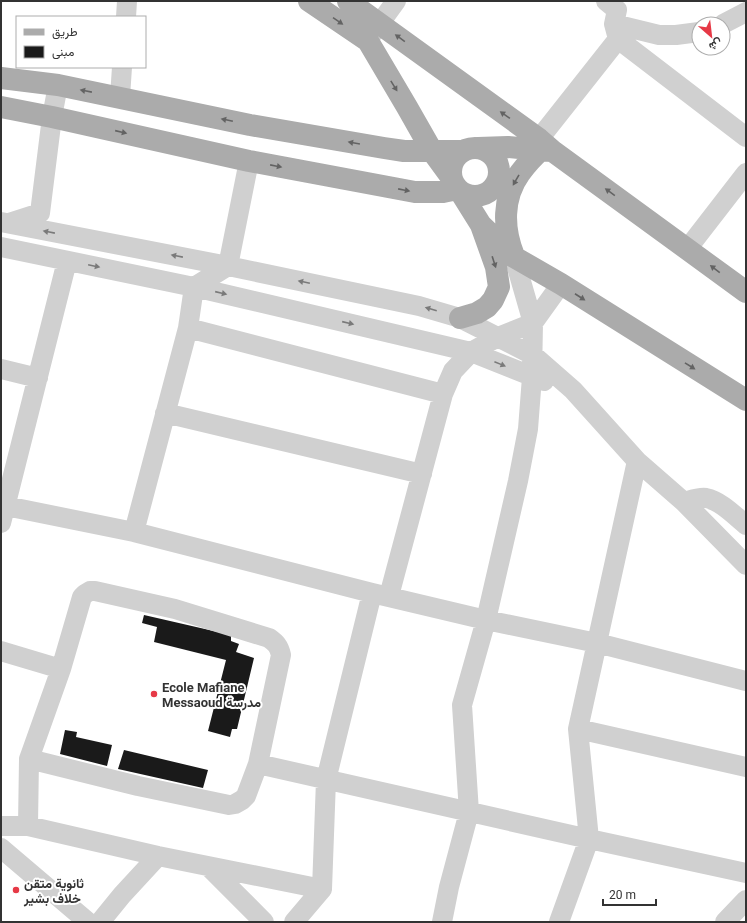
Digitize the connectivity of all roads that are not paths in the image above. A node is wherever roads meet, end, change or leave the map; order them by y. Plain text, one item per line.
1 (127, 1) edge
2 (309, 1) edge
3 (348, 1) edge
4 (396, 1) edge
5 (746, 12) edge
6 (614, 15) edge
7 (126, 16) edge
8 (731, 20) edge
9 (380, 23) junction
10 (691, 33) edge
11 (368, 40) junction
12 (122, 68) edge
13 (1, 78) edge
14 (58, 85) junction
15 (120, 98) junction
16 (407, 106) junction
17 (1, 107) edge
18 (52, 117) junction
19 (746, 137) edge
20 (544, 147) junction
21 (384, 148) junction
22 (470, 149) junction
23 (432, 151) junction
24 (249, 161) junction
25 (746, 173) edge
26 (456, 186) junction
27 (4, 223) edge
28 (481, 225) junction
29 (2, 247) edge
30 (688, 248) junction
31 (514, 257) junction
32 (67, 261) junction
33 (228, 266) junction
34 (561, 284) junction
35 (194, 287) junction
36 (746, 292) edge
37 (460, 318) junction
38 (533, 323) junction
39 (188, 328) junction
40 (498, 337) junction
41 (471, 352) junction
42 (533, 355) junction
43 (1, 369) edge
44 (532, 377) junction
45 (38, 378) junction
46 (573, 390) junction
47 (443, 394) junction
48 (746, 400) edge
49 (164, 413) junction
50 (637, 461) junction
51 (422, 474) junction
52 (684, 502) junction
53 (2, 511) edge
54 (746, 525) edge
55 (134, 532) junction
56 (746, 565) edge
57 (381, 594) junction
58 (486, 620) junction
59 (597, 642) junction
60 (1, 651) edge
61 (61, 669) junction
62 (746, 681) edge
63 (578, 729) junction
64 (29, 759) junction
65 (258, 764) junction
66 (746, 767) edge
67 (326, 780) junction
68 (469, 812) junction
69 (1, 826) edge
70 (28, 826) junction
71 (589, 839) junction
72 (1, 848) edge
73 (158, 856) junction
74 (209, 867) junction
75 (746, 873) edge
76 (322, 889) junction
77 (746, 900) edge
78 (88, 922) edge
79 (100, 922) edge
80 (264, 922) edge
81 (294, 922) edge
82 (442, 922) edge
83 (559, 922) edge
84 (725, 922) edge

1 - 7 street
2 -> 11 main road
3 - 9 main road
4 - 9 street
5 - 8 street
6 - 10 street
6 - 19 street
6 - 20 street
9 - 11 street
20 -> 9 main road
11 -> 16 main road
12 - 15 street
13 - 14 main road
15 -> 14 main road
14 - 18 street
21 -> 15 main road
16 - 21 main road
16 - 23 main road
17 - 18 main road
18 -> 24 main road
18 - 27 street
20 - 22 main road
30 -> 20 main road
20 -> 31 main road
21 - 23 main road
22 - 23 main road
22 - 26 main road
22 - 26 main road
23 - 26 main road
24 -> 26 main road
24 - 33 street
25 - 30 street
26 - 28 main road
27 - 29 street
33 -> 27 street
28 - 31 main road
28 -> 37 main road
29 - 32 street
36 -> 30 main road
31 - 34 main road
31 - 38 street
32 -> 35 street
32 - 45 street
33 - 35 street
37 -> 33 street
34 - 38 street
34 -> 48 main road
35 - 39 street
35 -> 41 street
37 - 40 street
38 - 40 street
38 - 42 street
39 - 47 street
39 - 49 street
40 - 41 street
40 - 42 street
41 -> 44 street
41 - 47 street
42 - 44 street
42 - 46 street
43 - 45 street
44 - 46 street
44 - 58 street
45 - 53 street
46 - 50 street
47 - 51 street
49 - 51 street
49 - 55 street
50 - 52 street
50 - 59 street
51 - 57 street
52 - 54 street
52 - 56 street
53 - 55 street
55 - 57 street
57 - 58 street
57 - 67 street
58 - 59 street
58 - 68 street
59 - 62 street
59 - 63 street
60 - 61 street
61 - 64 street
61 - 65 street
63 - 66 street
63 - 71 street
64 - 65 street
64 - 70 street
65 - 67 street
67 - 68 street
67 - 76 street
68 - 71 street
68 - 82 street
69 - 70 street
70 - 73 street
71 - 75 street
71 - 83 street
72 - 78 street
73 - 74 street
73 - 79 street
74 - 76 street
74 - 80 street
76 - 81 street
77 - 84 street

